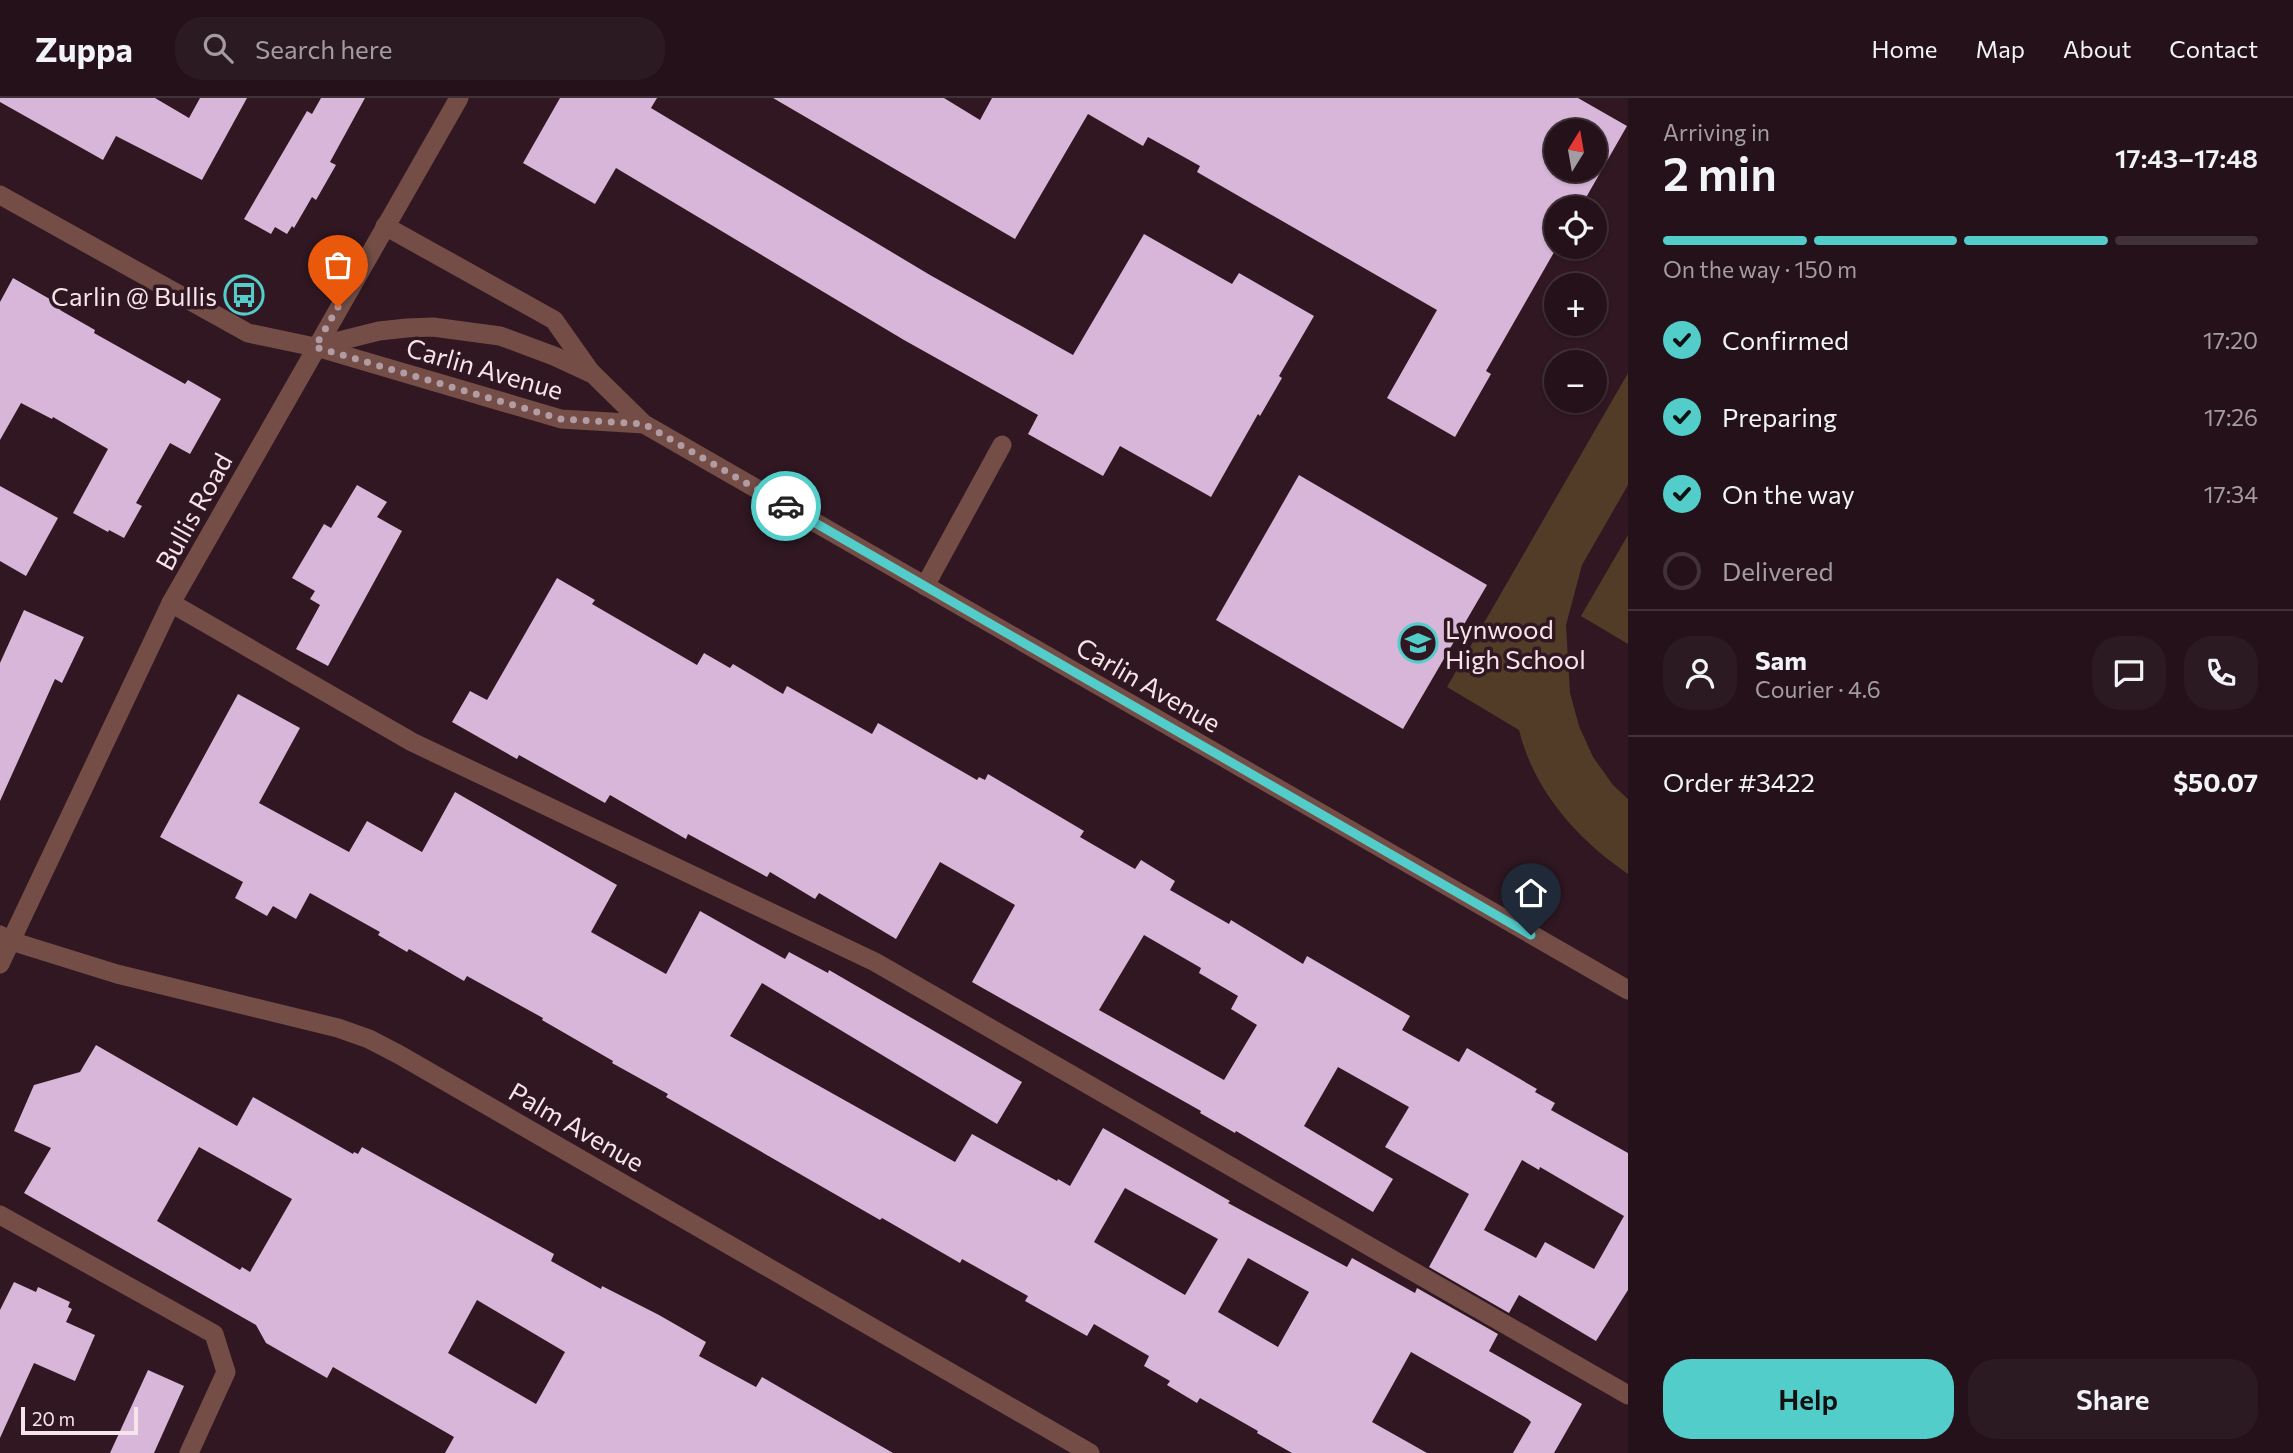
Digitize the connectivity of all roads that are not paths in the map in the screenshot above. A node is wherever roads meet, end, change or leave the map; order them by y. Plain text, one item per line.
1 (459, 98) edge
2 (0, 195) edge
3 (385, 226) junction
4 (315, 347) junction
5 (593, 374) junction
6 (644, 424) junction
7 (1002, 444) dead end
8 (925, 586) junction
9 (171, 603) junction
10 (5, 938) edge
11 (0, 964) edge
12 (1628, 990) edge
13 (0, 1214) edge
14 (1628, 1395) edge
15 (189, 1453) edge
16 (1090, 1453) edge

1 - 3 street, Bullis Road
2 - 4 street, Carlin Avenue
3 - 4 street, Bullis Road
3 - 5 street
4 - 5 street, Carlin Avenue
4 - 6 street, Carlin Avenue
4 - 9 street, Bullis Road
5 - 6 street, Carlin Avenue
6 - 8 street, Carlin Avenue
7 - 8 street
8 - 12 street, Carlin Avenue
9 - 10 street, Bullis Road
9 - 14 street
10 - 11 street, Bullis Road
10 - 16 street, Palm Avenue
13 - 15 street

